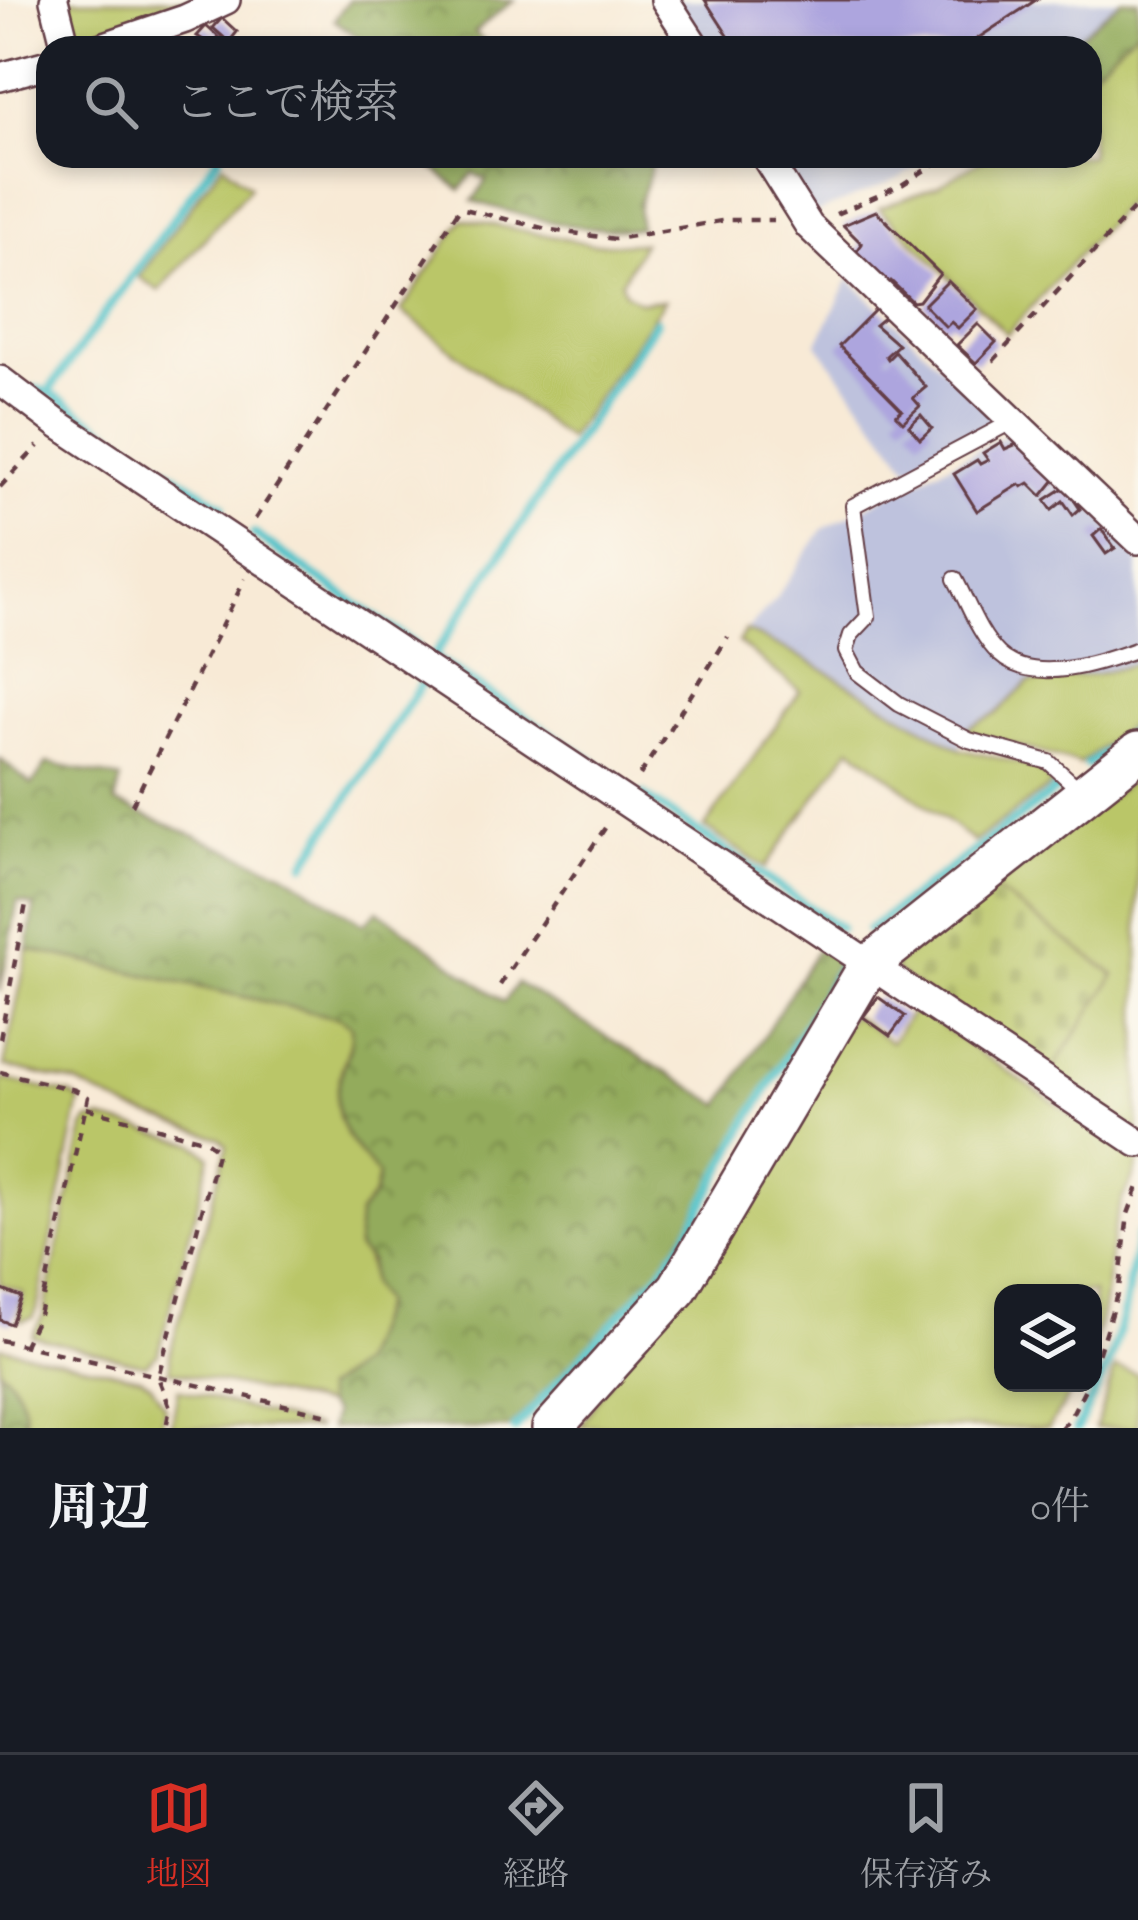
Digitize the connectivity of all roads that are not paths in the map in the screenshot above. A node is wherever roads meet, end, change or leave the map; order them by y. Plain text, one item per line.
1 (54, 0) edge
2 (226, 0) edge
3 (665, 0) edge
4 (63, 36) edge
5 (135, 36) edge
6 (688, 36) edge
7 (36, 67) edge
8 (0, 76) edge
9 (772, 168) edge
10 (0, 380) edge
11 (1013, 422) junction
12 (1138, 539) edge
13 (956, 579) dead end
14 (1138, 649) edge
15 (1138, 752) edge
16 (1085, 794) junction
17 (869, 965) junction
18 (1138, 1143) edge
19 (552, 1428) edge

1 - 4 street
2 - 5 street
3 - 6 street
7 - 8 street
9 - 11 street
10 - 17 street
11 - 12 street
11 - 16 lane
13 - 14 lane
15 - 16 street
16 - 17 street
17 - 18 street
17 - 19 street

